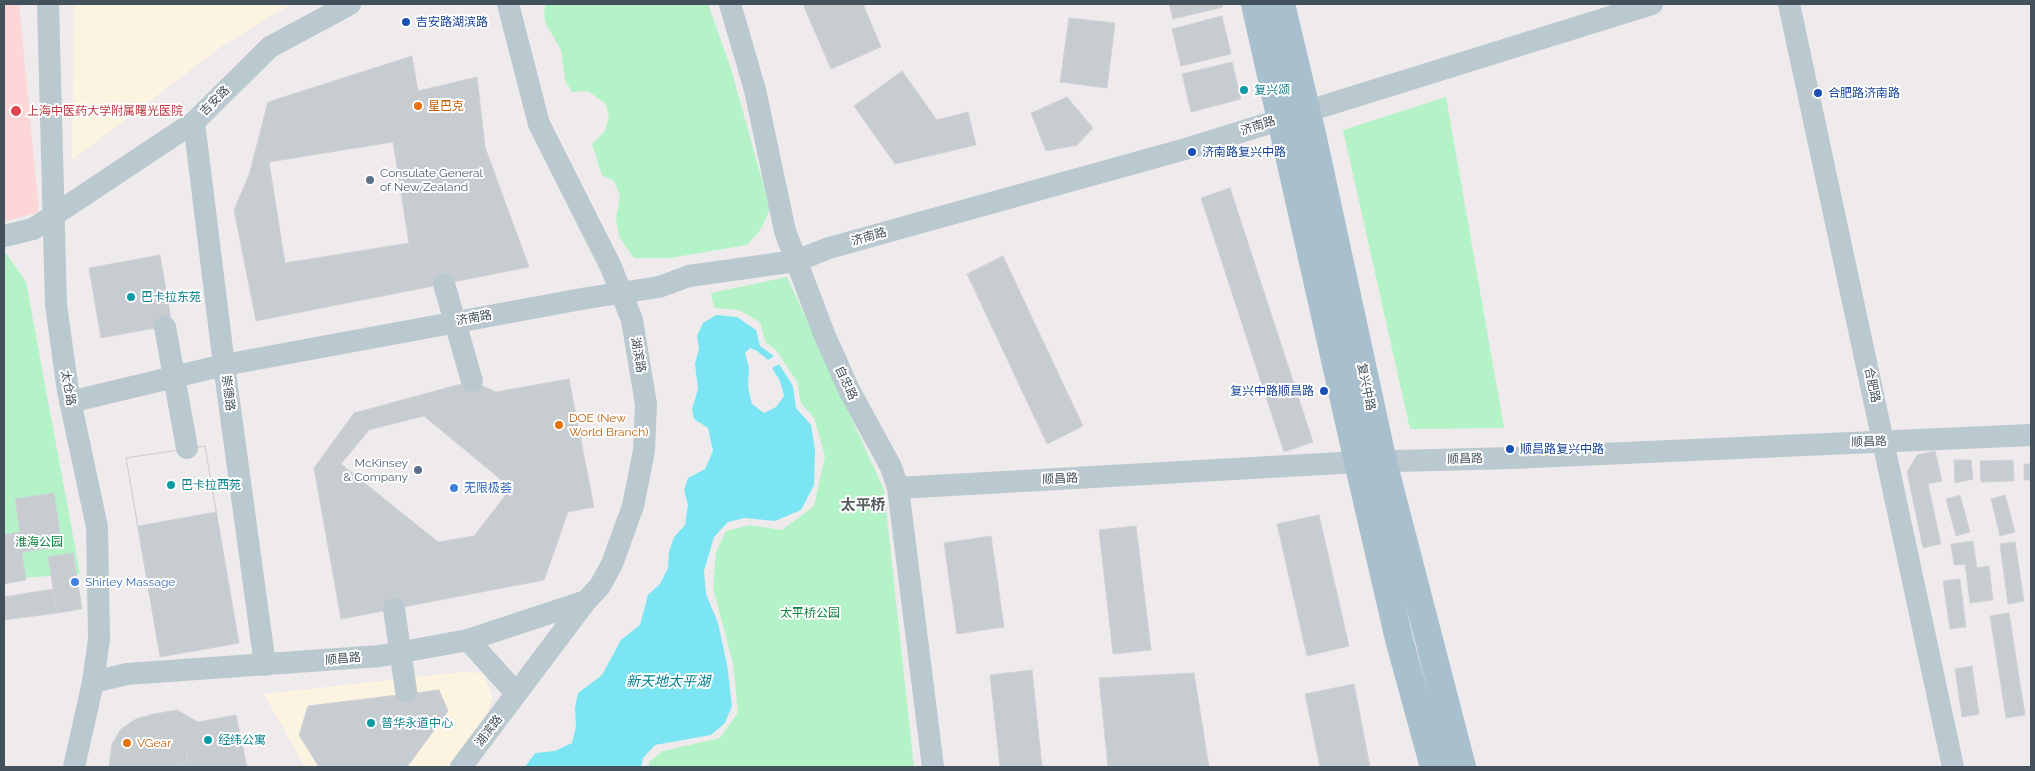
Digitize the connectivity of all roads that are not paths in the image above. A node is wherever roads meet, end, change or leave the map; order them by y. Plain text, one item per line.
1 (48, 4) edge
2 (350, 4) edge
3 (508, 4) edge
4 (730, 4) edge
5 (1255, 4) edge
6 (1281, 4) edge
7 (1652, 4) edge
8 (1789, 4) edge
9 (1294, 115) junction
10 (194, 122) junction
11 (54, 215) junction
12 (4, 236) edge
13 (796, 261) junction
14 (444, 284) dead end
15 (623, 294) junction
16 (455, 322) junction
17 (164, 326) dead end
18 (224, 365) junction
19 (174, 377) junction
20 (472, 381) dead end
21 (70, 402) junction
22 (2031, 435) edge
23 (1884, 441) junction
24 (187, 448) dead end
25 (1370, 462) junction
26 (898, 488) junction
27 (586, 601) junction
28 (394, 609) dead end
29 (468, 640) junction
30 (401, 652) junction
31 (265, 665) junction
32 (93, 682) junction
33 (406, 691) dead end
34 (516, 693) junction
35 (74, 767) edge
36 (462, 767) edge
37 (933, 767) edge
38 (1434, 767) edge
39 (1462, 767) edge
40 (1954, 767) edge

1 - 11 street, 太仓路
2 - 10 street, 吉安路
3 - 15 street, 湖滨路
4 - 13 street, 自忠路
5 - 9 main road, 复兴中路
6 - 9 main road, 复兴中路
7 - 9 street, 济南路
8 - 23 street, 合肥路
9 - 13 street, 济南路
9 - 25 main road, 复兴中路
10 - 11 street, 吉安路
10 - 18 street, 崇德路
11 - 12 street, 吉安路
11 - 21 street, 太仓路
13 - 15 street, 济南路
13 - 26 street, 自忠路
14 - 16 street, bridge
15 - 16 street, 济南路
15 - 27 street, 湖滨路
16 - 18 street, 济南路
16 - 20 street, bridge
17 - 19 street, bridge
18 - 19 street, 济南路
18 - 31 street, 崇德路
19 - 21 street, 济南路
19 - 24 street, bridge
21 - 32 street, 太仓路
22 - 23 street, 顺昌路
23 - 25 street, 顺昌路
23 - 40 street, 合肥路
25 - 26 street, 顺昌路
25 - 38 main road, 复兴中路
25 - 39 main road, 复兴中路
26 - 37 street, 自忠路
27 - 29 street, 顺昌路
27 - 34 street, 湖滨路
28 - 30 street, bridge
29 - 30 street, 顺昌路
29 - 34 street
30 - 31 street, 顺昌路
30 - 33 street, bridge
31 - 32 street, 顺昌路
32 - 35 street, 太仓路
34 - 36 street, 湖滨路

